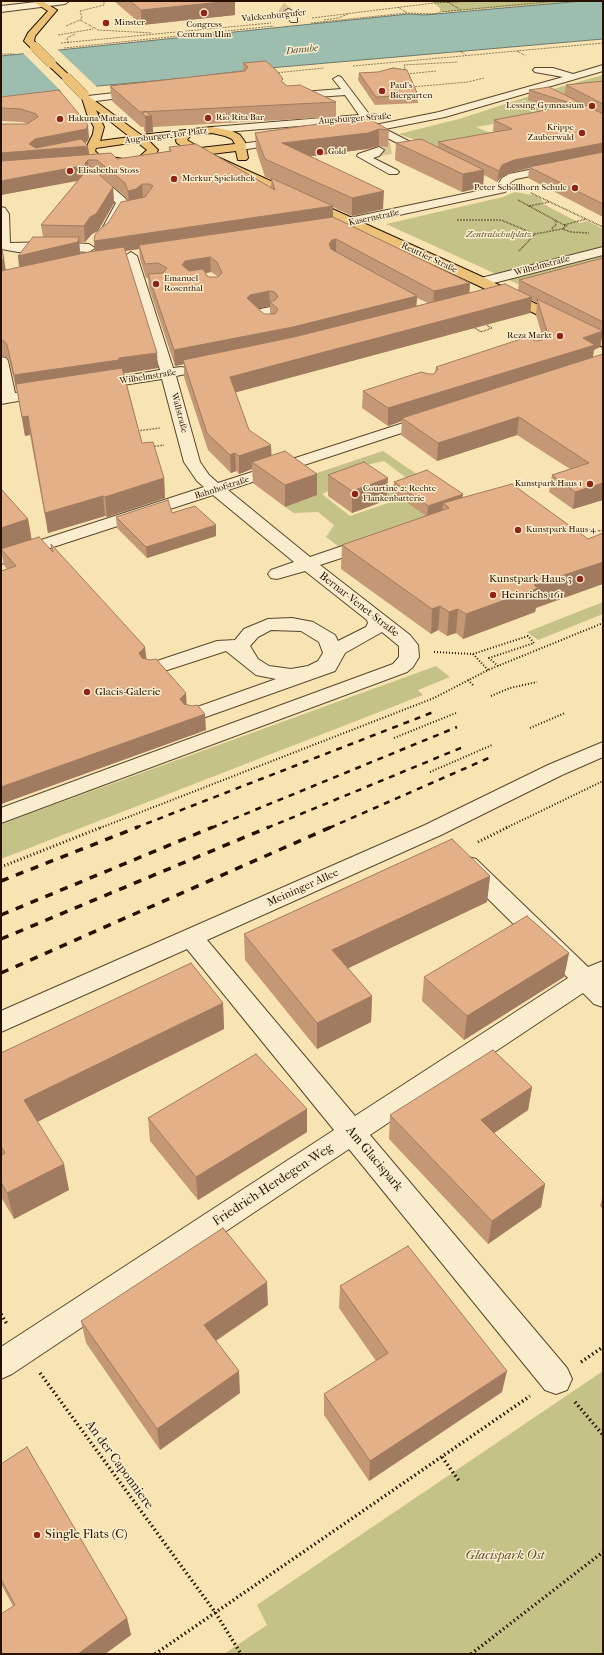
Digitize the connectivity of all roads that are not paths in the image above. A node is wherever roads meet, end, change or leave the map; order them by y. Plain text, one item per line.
1 (64, 1) edge
2 (19, 2) edge
3 (36, 2) edge
4 (1, 8) edge
5 (288, 12) tunnel mouth
6 (294, 20) tunnel mouth
7 (33, 46) junction
8 (603, 68) edge
9 (538, 70) dead end
10 (574, 76) junction
11 (338, 79) dead end
12 (537, 88) junction
13 (152, 92) edge
14 (347, 92) junction
15 (549, 92) edge
16 (288, 96) edge
17 (86, 97) junction
18 (498, 98) junction
19 (366, 118) junction
20 (375, 128) junction
21 (212, 130) junction
22 (358, 131) junction
23 (188, 132) junction
24 (343, 133) edge
25 (137, 139) junction
26 (298, 139) edge
27 (406, 145) junction
28 (90, 146) junction
29 (240, 147) junction
30 (78, 148) edge
31 (390, 148) tunnel mouth
32 (379, 150) tunnel mouth
33 (198, 152) junction
34 (182, 154) edge
35 (159, 157) edge
36 (603, 158) edge
37 (143, 159) junction
38 (440, 161) edge
39 (118, 162) junction
40 (88, 164) edge
41 (393, 172) dead end
42 (94, 178) edge
43 (253, 178) junction
44 (481, 181) edge
45 (501, 190) junction
46 (130, 209) edge
47 (1, 211) edge
48 (117, 212) junction
49 (352, 223) junction
50 (320, 228) edge
51 (96, 240) junction
52 (603, 251) edge
53 (131, 256) edge
54 (90, 261) edge
55 (482, 282) junction
56 (504, 294) junction
57 (487, 298) edge
58 (270, 311) edge
59 (270, 325) edge
60 (603, 343) edge
61 (1, 361) edge
62 (198, 368) edge
63 (168, 374) junction
64 (85, 386) edge
65 (64, 390) edge
66 (5, 399) edge
67 (443, 414) edge
68 (216, 490) junction
69 (381, 539) edge
70 (1, 559) edge
71 (307, 563) junction
72 (277, 574) dead end
73 (382, 622) junction
74 (152, 669) edge
75 (279, 684) junction
76 (193, 715) edge
77 (603, 749) edge
78 (1, 816) edge
79 (432, 830) junction
80 (192, 939) junction
81 (603, 955) edge
82 (591, 979) edge
83 (1, 1022) edge
84 (352, 1133) junction
85 (12, 1357) edge
86 (556, 1379) road end

1 - 3 street
1 - 7 main road
2 - 3 street
2 - 4 street
3 - 4 street
3 - 7 main road
5 - 6 street
7 - 17 main road, bridge
8 - 10 street, Augsburger Straße
9 - 10 street
10 - 12 street, Augsburger Straße
11 - 14 street
12 - 15 street
12 - 18 street, Augsburger Straße
13 - 17 street
14 - 16 street
14 - 19 street
17 - 25 main road
17 - 28 main road
18 - 19 street, Augsburger Straße
18 - 20 street, Augsburger Straße
19 - 21 street, Augsburger Straße
19 - 22 street
20 - 22 street, Augsburger Straße
20 - 27 street
21 - 23 main road, Augsburger-Tor-Platz
21 - 29 main road, Augsburger-Tor-Platz
22 - 24 street, Augsburger Straße
23 - 25 main road, Augsburger-Tor-Platz
23 - 33 main road, Reuttier Straße
25 - 28 main road, Augsburger-Tor-Platz
25 - 37 main road
26 - 29 street
27 - 31 street
27 - 38 street
28 - 30 street
28 - 39 main road, Augsburger-Tor-Platz
29 - 33 main road, Augsburger-Tor-Platz
29 - 43 main road
32 - 41 street
33 - 34 main road, Augsburger-Tor-Platz
33 - 43 main road, Reuttier Straße
35 - 37 main road, Augsburger-Tor-Platz
36 - 45 street
37 - 39 main road, Augsburger-Tor-Platz
39 - 40 street
42 - 48 street
43 - 49 main road, Reuttier Straße
44 - 45 street
45 - 49 street, Kasernstraße
46 - 48 street
47 - 51 street
48 - 51 street
49 - 50 street, Kasernstraße
49 - 55 main road, Reuttier Straße
51 - 54 street
52 - 55 street, Wilhelmstraße
53 - 63 street, Wallstraße
55 - 56 main road, Reuttier Straße
56 - 57 street
56 - 60 main road, Reuttier Straße
58 - 59 street
61 - 66 street
62 - 63 street, Wilhelmstraße
63 - 64 street, Wilhelmstraße
63 - 68 street, Wallstraße
65 - 66 street
67 - 68 street, Bahnhofstraße
68 - 70 street, Bahnhofstraße
68 - 71 street, Bernar-Venet-Straße
69 - 71 street, Bernar-Venet-Straße
71 - 72 street
71 - 73 street, Bernar-Venet-Straße
73 - 75 street
73 - 78 street, Bernar-Venet-Straße
74 - 75 street
75 - 76 street
77 - 79 street, Meininger Allee
79 - 80 street, Meininger Allee
79 - 82 street
80 - 83 street, Meininger Allee
80 - 84 street, Am Glacispark
81 - 82 street, Friedrich-Herdegen-Weg
82 - 84 street, Friedrich-Herdegen-Weg
84 - 85 street, Friedrich-Herdegen-Weg
84 - 86 street, Am Glacispark

